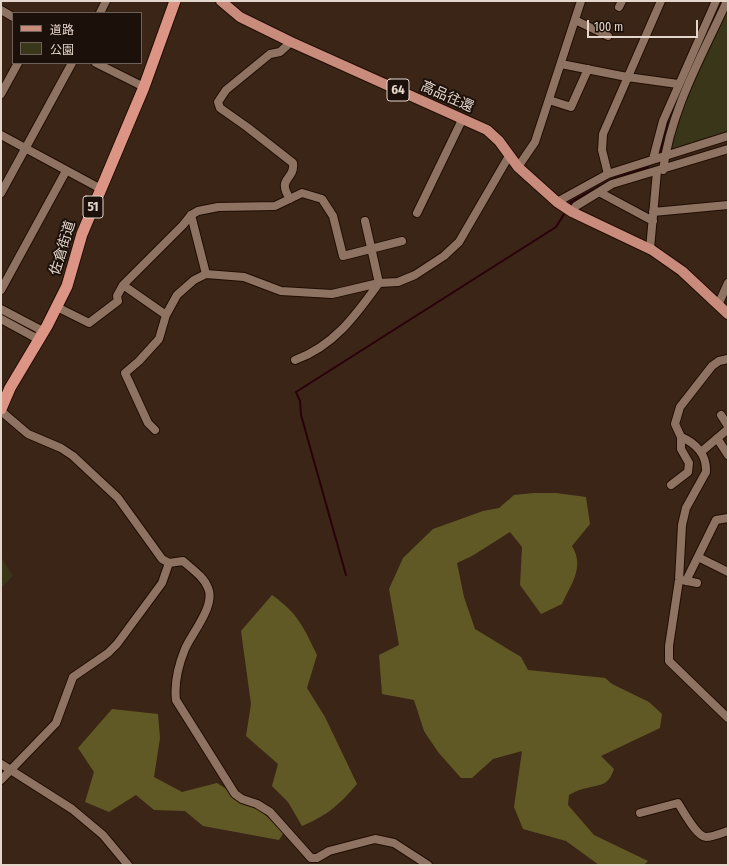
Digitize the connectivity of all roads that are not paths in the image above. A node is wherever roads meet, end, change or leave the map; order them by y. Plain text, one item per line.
1 (106, 1) edge
2 (175, 1) edge
3 (221, 1) edge
4 (581, 1) edge
5 (661, 1) edge
6 (716, 1) edge
7 (727, 1) edge
8 (1, 10) edge
9 (100, 12) edge
10 (12, 16) edge
11 (575, 20) junction
12 (608, 36) dead end
13 (291, 42) junction
14 (17, 64) edge
15 (71, 64) edge
16 (98, 64) edge
17 (561, 64) junction
18 (588, 69) junction
19 (627, 77) junction
20 (678, 84) junction
21 (144, 87) junction
22 (1, 94) edge
23 (549, 100) junction
24 (462, 120) junction
25 (1, 135) edge
26 (728, 136) edge
27 (25, 149) junction
28 (728, 149) edge
29 (509, 156) junction
30 (665, 156) junction
31 (653, 159) junction
32 (518, 167) junction
33 (66, 171) junction
34 (660, 171) junction
35 (608, 174) junction
36 (101, 189) junction
37 (599, 192) junction
38 (1, 193) edge
39 (290, 199) junction
40 (557, 202) junction
41 (728, 205) edge
42 (572, 212) junction
43 (654, 212) junction
44 (417, 213) dead end
45 (190, 215) junction
46 (365, 221) dead end
47 (653, 221) junction
48 (402, 241) dead end
49 (372, 249) junction
50 (650, 249) junction
51 (206, 274) junction
52 (379, 283) junction
53 (728, 283) edge
54 (123, 285) junction
55 (1, 290) edge
56 (718, 305) junction
57 (57, 307) junction
58 (1, 308) edge
59 (728, 314) edge
60 (166, 315) junction
61 (1, 319) edge
62 (42, 336) junction
63 (728, 359) edge
64 (295, 360) dead end
65 (1, 410) edge
66 (721, 415) dead end
67 (728, 427) edge
68 (155, 430) dead end
69 (681, 437) junction
70 (717, 438) junction
71 (701, 452) junction
72 (728, 455) edge
73 (671, 485) dead end
74 (728, 518) edge
75 (698, 557) junction
76 (169, 563) junction
77 (728, 572) edge
78 (683, 580) junction
79 (697, 583) dead end
80 (725, 709) edge
81 (728, 718) edge
82 (1, 764) edge
83 (12, 770) junction
84 (1, 780) edge
85 (640, 813) dead end
86 (728, 831) edge
87 (128, 865) edge
88 (428, 865) edge

1 - 9 street
2 - 21 highway, 佐倉街道 / 51
3 - 13 main road, 高品往還 / 64
4 - 11 street
5 - 19 street
6 - 20 street
7 - 30 street
8 - 10 street
11 - 12 street
11 - 17 street
13 - 24 main road, 高品往還 / 64
13 - 39 street
14 - 22 street
15 - 27 street
16 - 21 street
17 - 18 street
17 - 23 street
18 - 19 street
18 - 23 street
19 - 20 street
19 - 35 street
20 - 31 street
21 - 36 highway, 佐倉街道 / 51
23 - 32 street
24 - 29 main road, 高品往還 / 64
24 - 44 street
25 - 27 street
26 - 30 street
27 - 33 street
27 - 38 street
28 - 34 street
29 - 32 main road, 高品往還 / 64
29 - 52 street
30 - 31 street
30 - 34 street
31 - 35 street
32 - 40 main road, 高品往還 / 64
33 - 36 street
33 - 55 street
34 - 37 street
34 - 43 street
35 - 40 street
36 - 57 highway, 佐倉街道 / 51
37 - 42 street
37 - 47 street
39 - 45 street
39 - 49 street
40 - 42 main road, 64
41 - 43 street
42 - 50 main road, 64
43 - 47 street
45 - 51 street
45 - 54 street
46 - 49 street
47 - 50 street
48 - 49 street
49 - 52 street
50 - 56 main road, 64
51 - 52 street
51 - 60 street
52 - 64 street
53 - 56 street
54 - 57 street
54 - 60 street
56 - 59 main road, 64
57 - 62 highway, 佐倉街道 / 51
58 - 62 street
60 - 68 street
61 - 62 street
62 - 65 highway, 佐倉街道 / 51
63 - 69 street
65 - 76 street
66 - 67 street
67 - 70 street
69 - 71 street
69 - 73 street
70 - 71 street
70 - 72 street
71 - 78 street
74 - 75 street
75 - 77 street
75 - 78 street
76 - 83 street
76 - 88 street
78 - 79 street
78 - 80 street
80 - 81 street
82 - 83 street
83 - 84 street
83 - 87 street
85 - 86 street

